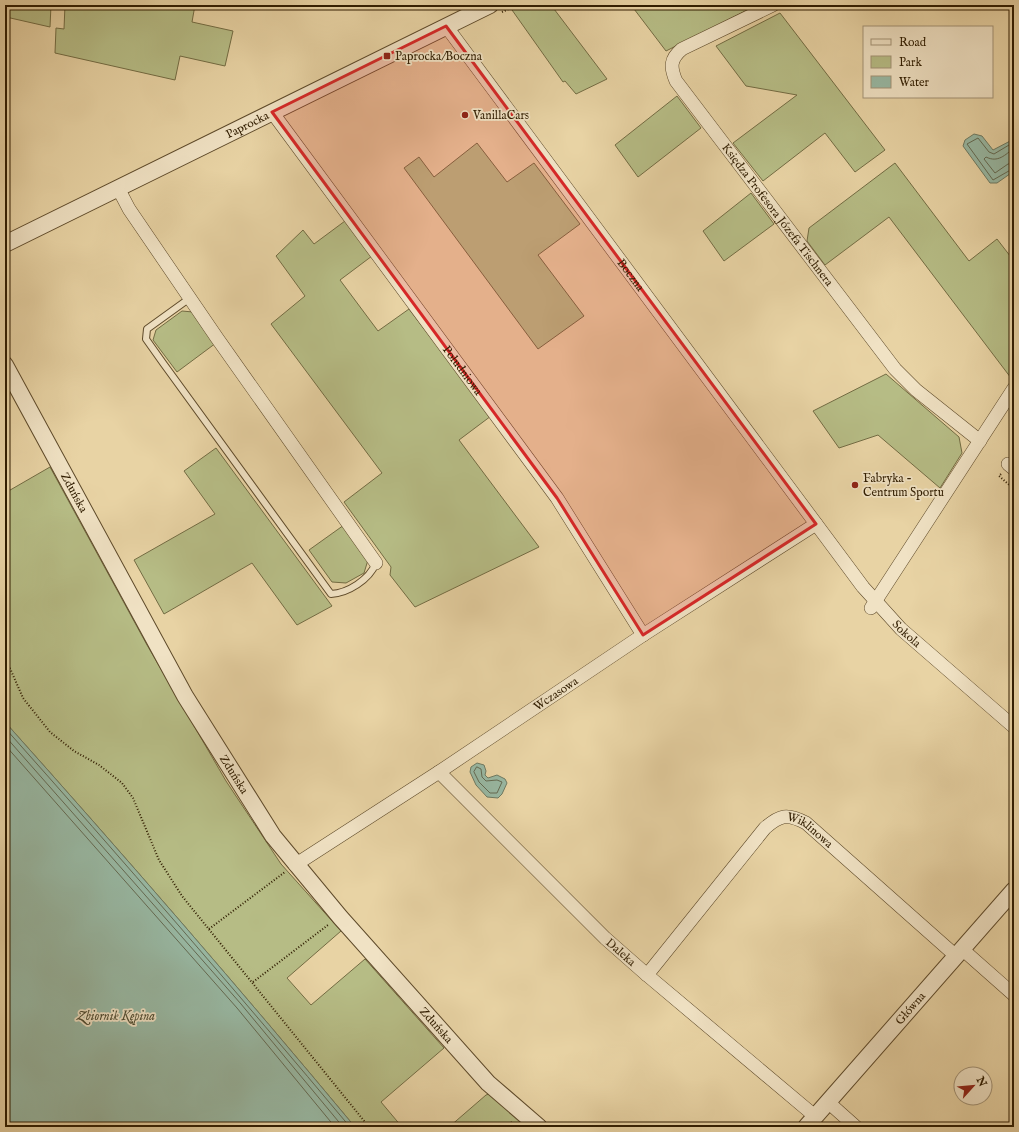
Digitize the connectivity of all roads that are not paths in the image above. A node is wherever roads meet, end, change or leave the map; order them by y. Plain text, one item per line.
1 (490, 5) edge
2 (773, 5) edge
3 (446, 26) junction
4 (272, 112) junction
5 (118, 188) junction
6 (5, 244) edge
7 (190, 298) junction
8 (5, 365) edge
9 (1014, 388) edge
10 (980, 441) junction
11 (816, 524) junction
12 (376, 563) joint
13 (873, 605) junction
14 (643, 636) junction
15 (1014, 727) edge
16 (439, 772) junction
17 (290, 869) junction
18 (1014, 890) edge
19 (959, 953) junction
20 (646, 975) junction
21 (1014, 995) edge
22 (828, 1102) junction
23 (811, 1122) edge
24 (538, 1127) edge
25 (856, 1127) edge

1 - 3 street, Paprocka
2 - 10 street, Księdza Profesora Józefa Tischnera
3 - 4 street, Paprocka
3 - 11 street, Boczna
4 - 5 street, Paprocka
4 - 14 street, Południowa
5 - 6 street, Paprocka
5 - 7 street
7 - 12 street
7 - 12 lane
8 - 17 street, Zduńska
9 - 10 street
10 - 13 street
11 - 13 street, Sokola
11 - 14 street, Wczasowa
13 - 15 street, Sokola
14 - 16 street, Wczasowa
16 - 17 street, Wczasowa
16 - 20 street, Daleka
17 - 24 street, Zduńska
18 - 19 street, Główna
19 - 20 street, Wiklinowa
19 - 21 street, Wiklinowa
19 - 22 street, Główna
20 - 23 street, Daleka
22 - 23 street, Główna
22 - 25 street

